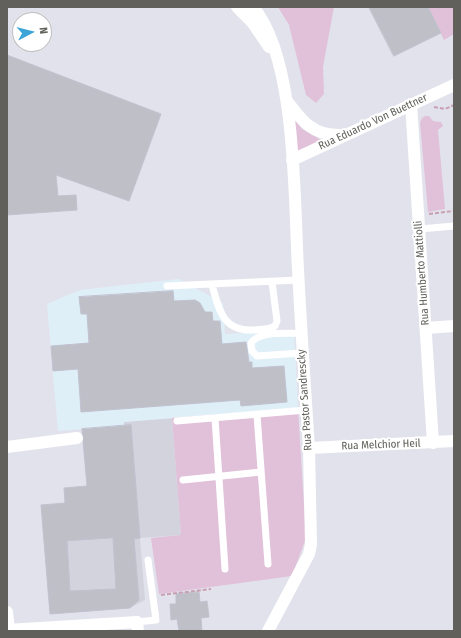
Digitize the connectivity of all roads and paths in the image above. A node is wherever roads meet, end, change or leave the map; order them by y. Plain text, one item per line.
1 (237, 7) edge
2 (253, 7) edge
3 (279, 65) junction
4 (454, 85) edge
5 (286, 101) junction
6 (411, 104) junction
7 (344, 135) junction
8 (292, 160) junction
9 (454, 211) edge
10 (419, 216) junction
11 (454, 226) edge
12 (420, 229) junction
13 (298, 280) junction
14 (272, 282) junction
15 (212, 285) junction
16 (167, 286) dead end
17 (454, 326) edge
18 (426, 328) junction
19 (301, 333) junction
20 (302, 353) junction
21 (306, 410) junction
22 (257, 415) junction
23 (215, 418) junction
24 (177, 421) dead end
25 (77, 438) dead end
26 (454, 441) edge
27 (433, 443) junction
28 (7, 447) edge
29 (309, 448) junction
30 (261, 472) junction
31 (218, 477) junction
32 (183, 480) dead end
33 (148, 560) dead end
34 (268, 564) dead end
35 (225, 569) dead end
36 (211, 589) dead end
37 (152, 596) junction
38 (7, 612) edge
39 (138, 626) edge
40 (8, 630) edge
41 (268, 631) edge

1 - 3 street
2 - 3 street
3 - 5 street, Rua Pastor Sandrescky
4 - 6 street, Rua Eduardo Von Buettner
5 - 7 street
5 - 8 street, Rua Pastor Sandrescky
6 - 7 street, Rua Eduardo Von Buettner
6 - 10 street, Rua Humberto Mattiolli
7 - 8 street, Rua Eduardo Von Buettner
8 - 13 street, Rua Pastor Sandrescky
9 - 10 path
10 - 12 street, Rua Humberto Mattiolli
11 - 12 lane
12 - 18 street, Rua Humberto Mattiolli
13 - 14 lane
13 - 19 street, Rua Pastor Sandrescky
14 - 15 lane
14 - 15 lane
15 - 16 lane
17 - 18 street
18 - 27 street, Rua Humberto Mattiolli
19 - 20 street, Rua Pastor Sandrescky
19 - 20 lane
20 - 21 street, Rua Pastor Sandrescky
21 - 22 lane
21 - 29 street, Rua Pastor Sandrescky
22 - 23 lane
22 - 30 lane
23 - 24 lane
23 - 31 lane
25 - 28 street
26 - 27 street, Rua Melchior Heil
27 - 29 street, Rua Melchior Heil
29 - 41 street, Rua Pastor Sandrescky
30 - 31 lane
30 - 34 lane
31 - 32 lane
31 - 35 lane
33 - 37 lane
36 - 37 path
37 - 39 lane
38 - 40 street
39 - 40 street

